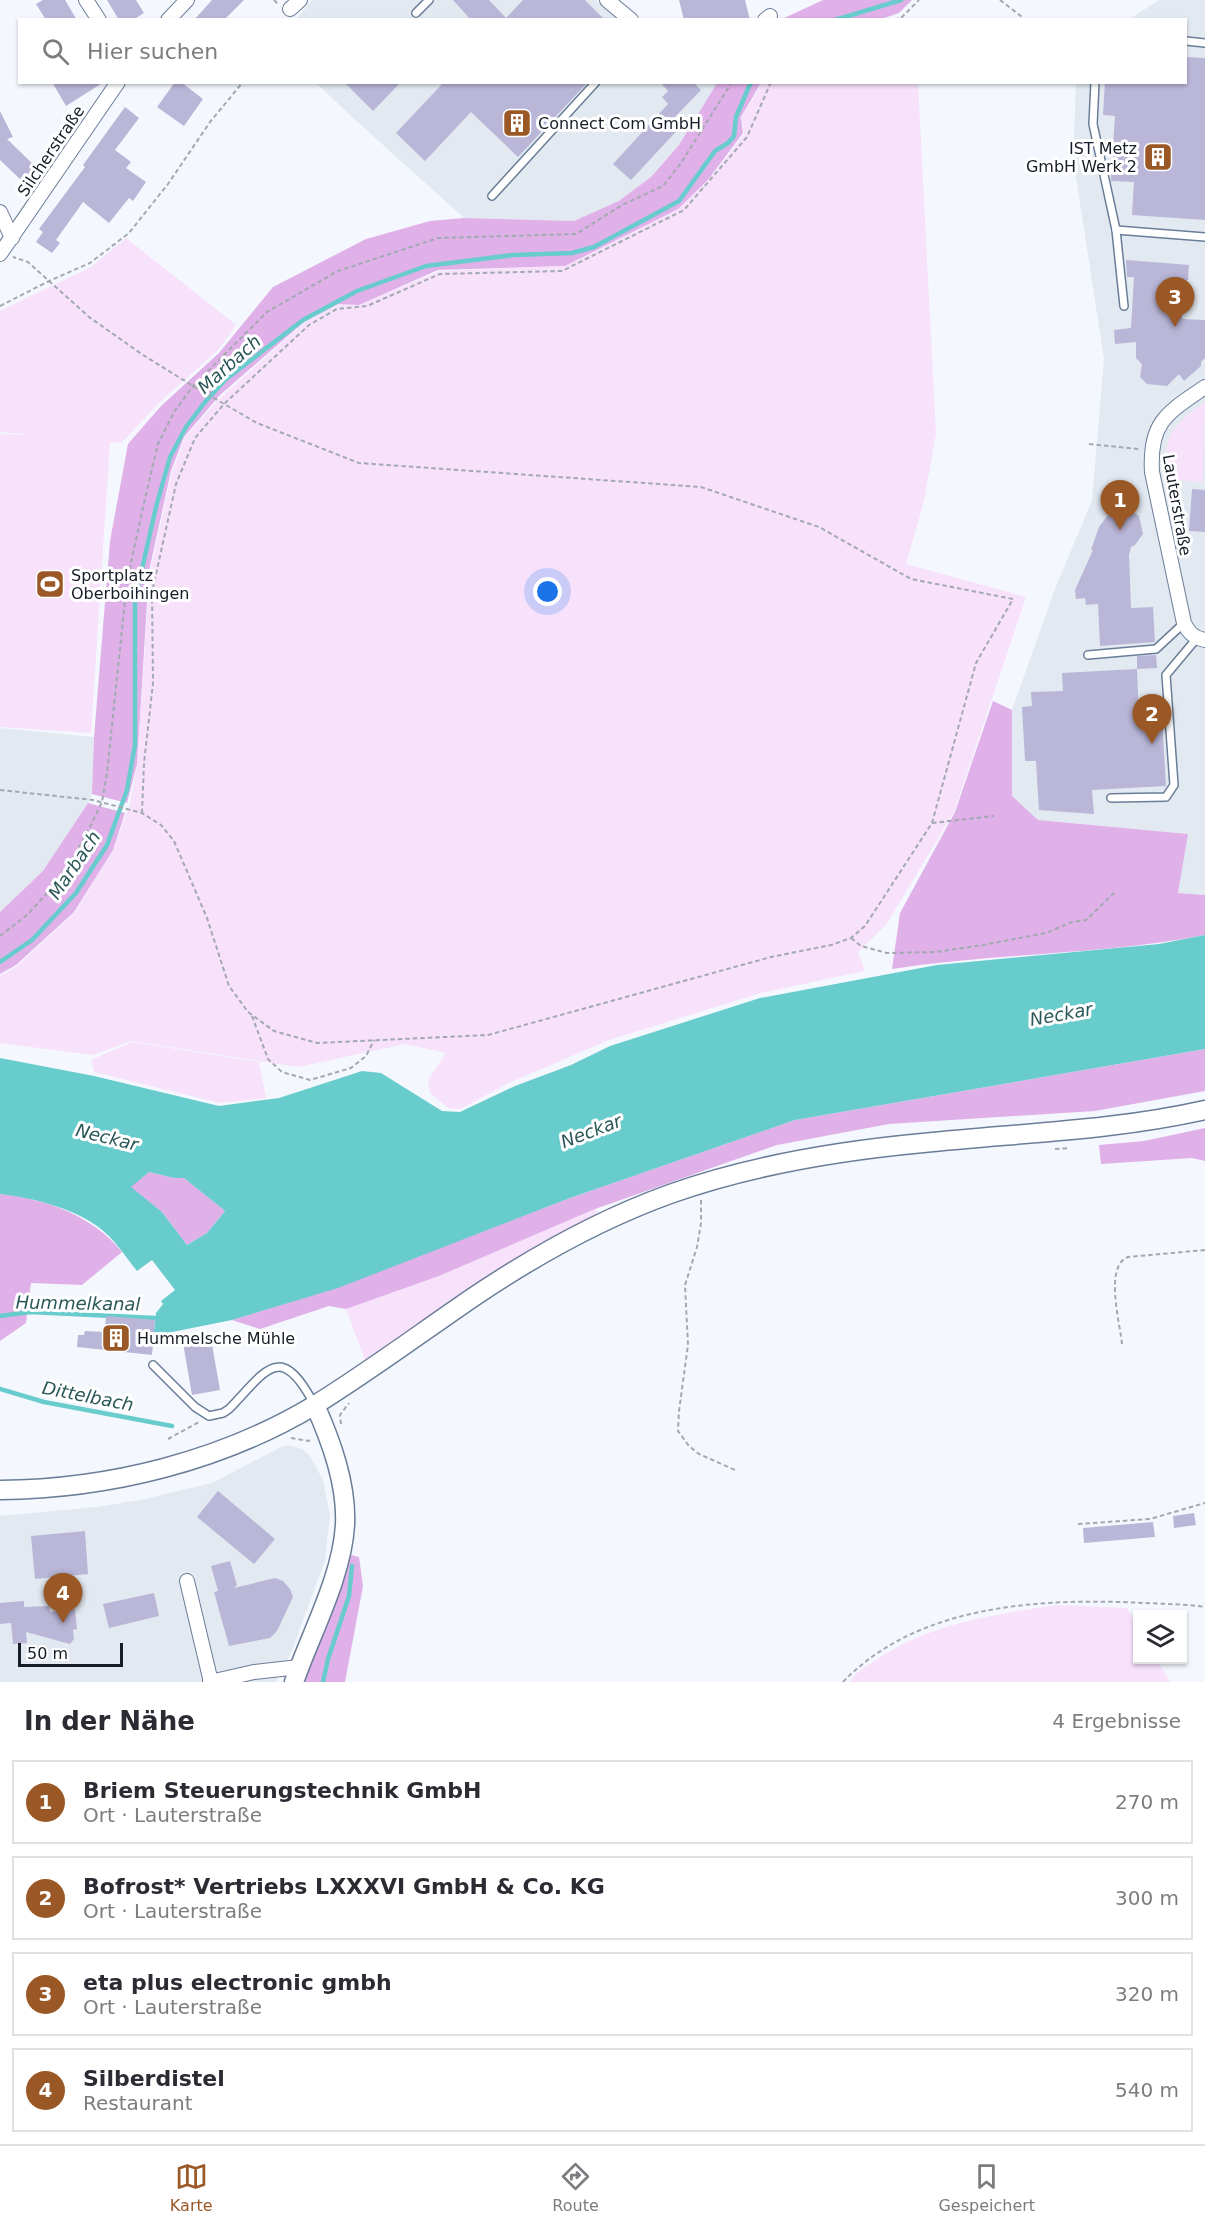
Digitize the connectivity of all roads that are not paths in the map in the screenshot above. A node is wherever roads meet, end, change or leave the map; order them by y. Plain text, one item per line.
1 (86, 0) edge
2 (187, 0) edge
3 (429, 0) edge
4 (607, 0) edge
5 (416, 13) dead end
6 (98, 18) edge
7 (170, 18) edge
8 (629, 18) edge
9 (1187, 41) edge
10 (1205, 43) edge
11 (117, 84) edge
12 (594, 84) edge
13 (1095, 84) edge
14 (492, 196) dead end
15 (0, 212) edge
16 (1116, 230) junction
17 (1205, 237) edge
18 (12, 238) junction
19 (1, 253) edge
20 (1124, 306) dead end
21 (1205, 387) edge
22 (1184, 623) junction
23 (1201, 639) edge
24 (1088, 655) dead end
25 (1111, 798) dead end
26 (1205, 1110) edge
27 (153, 1365) dead end
28 (315, 1405) junction
29 (0, 1490) edge
30 (187, 1581) dead end
31 (296, 1675) edge
32 (211, 1682) edge

1 - 6 street
2 - 7 street
3 - 5 lane
4 - 8 street
9 - 10 lane
11 - 18 street, Silcherstraße
12 - 14 lane
13 - 16 lane
15 - 18 street
16 - 17 lane
16 - 20 lane
18 - 19 street, Silcherstraße
21 - 22 street, Lauterstraße
22 - 23 street, Lauterstraße
22 - 24 lane
23 - 25 lane
26 - 28 street
27 - 28 lane
28 - 29 street
28 - 31 street
30 - 32 street
31 - 32 street

